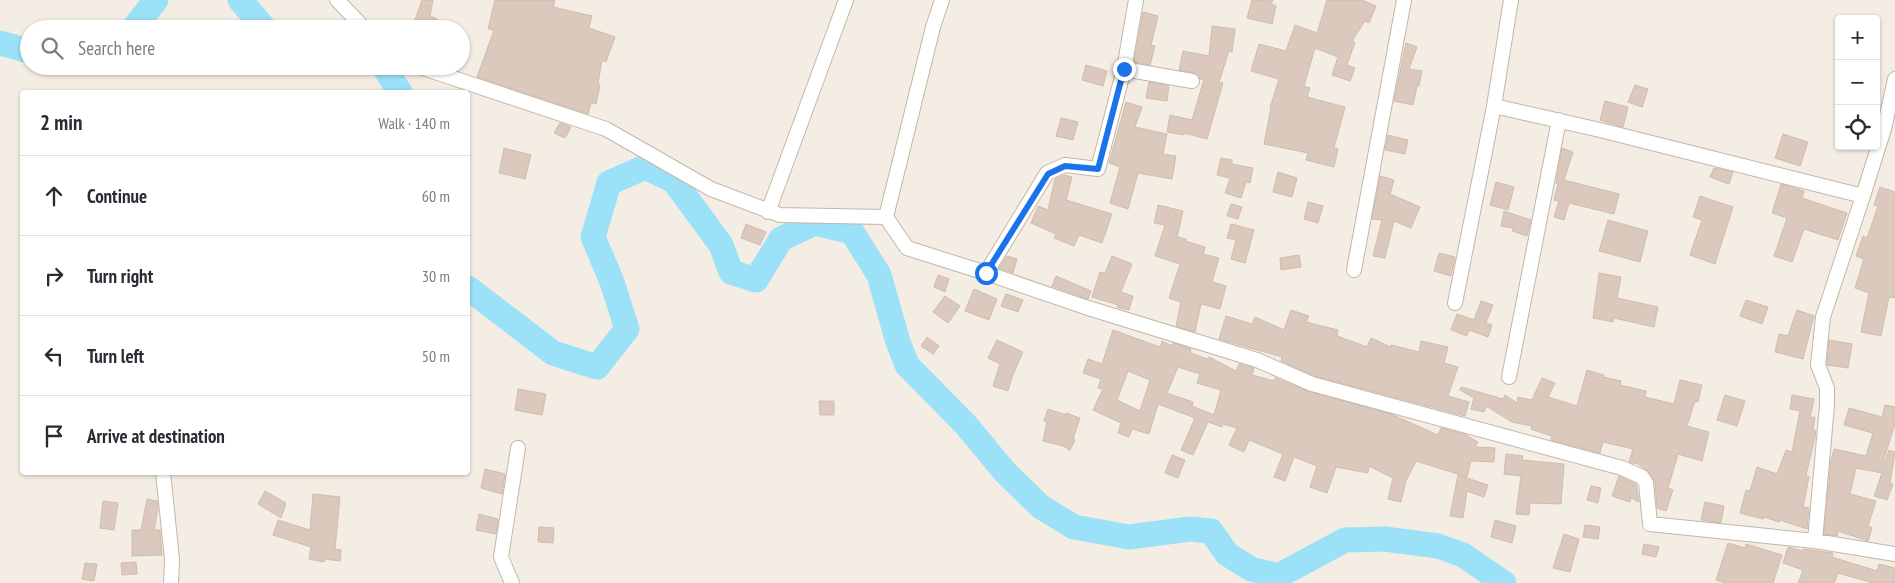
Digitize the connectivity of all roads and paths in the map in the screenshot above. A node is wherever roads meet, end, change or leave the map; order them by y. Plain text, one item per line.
1 (337, 0) edge
2 (846, 0) edge
3 (942, 0) edge
4 (1136, 0) edge
5 (1404, 0) edge
6 (1511, 0) edge
7 (356, 20) edge
8 (1124, 69) junction
9 (443, 75) edge
10 (1895, 79) edge
11 (1192, 81) dead end
12 (1494, 106) junction
13 (1559, 120) junction
14 (1863, 196) junction
15 (768, 212) junction
16 (886, 217) junction
17 (1354, 270) dead end
18 (986, 273) junction
19 (1455, 303) dead end
20 (1509, 377) dead end
21 (518, 448) dead end
22 (163, 475) edge
23 (1815, 541) junction
24 (1895, 554) edge
25 (171, 583) edge
26 (512, 583) edge

1 - 7 street
2 - 15 street
3 - 16 street
4 - 8 street
5 - 17 street
6 - 12 street
8 - 11 street
8 - 18 street
9 - 15 street
10 - 14 street
12 - 13 street
12 - 19 street
13 - 14 street
13 - 20 street
14 - 23 street
15 - 16 street
16 - 18 street
18 - 23 street
21 - 26 street
22 - 25 street
23 - 24 street

